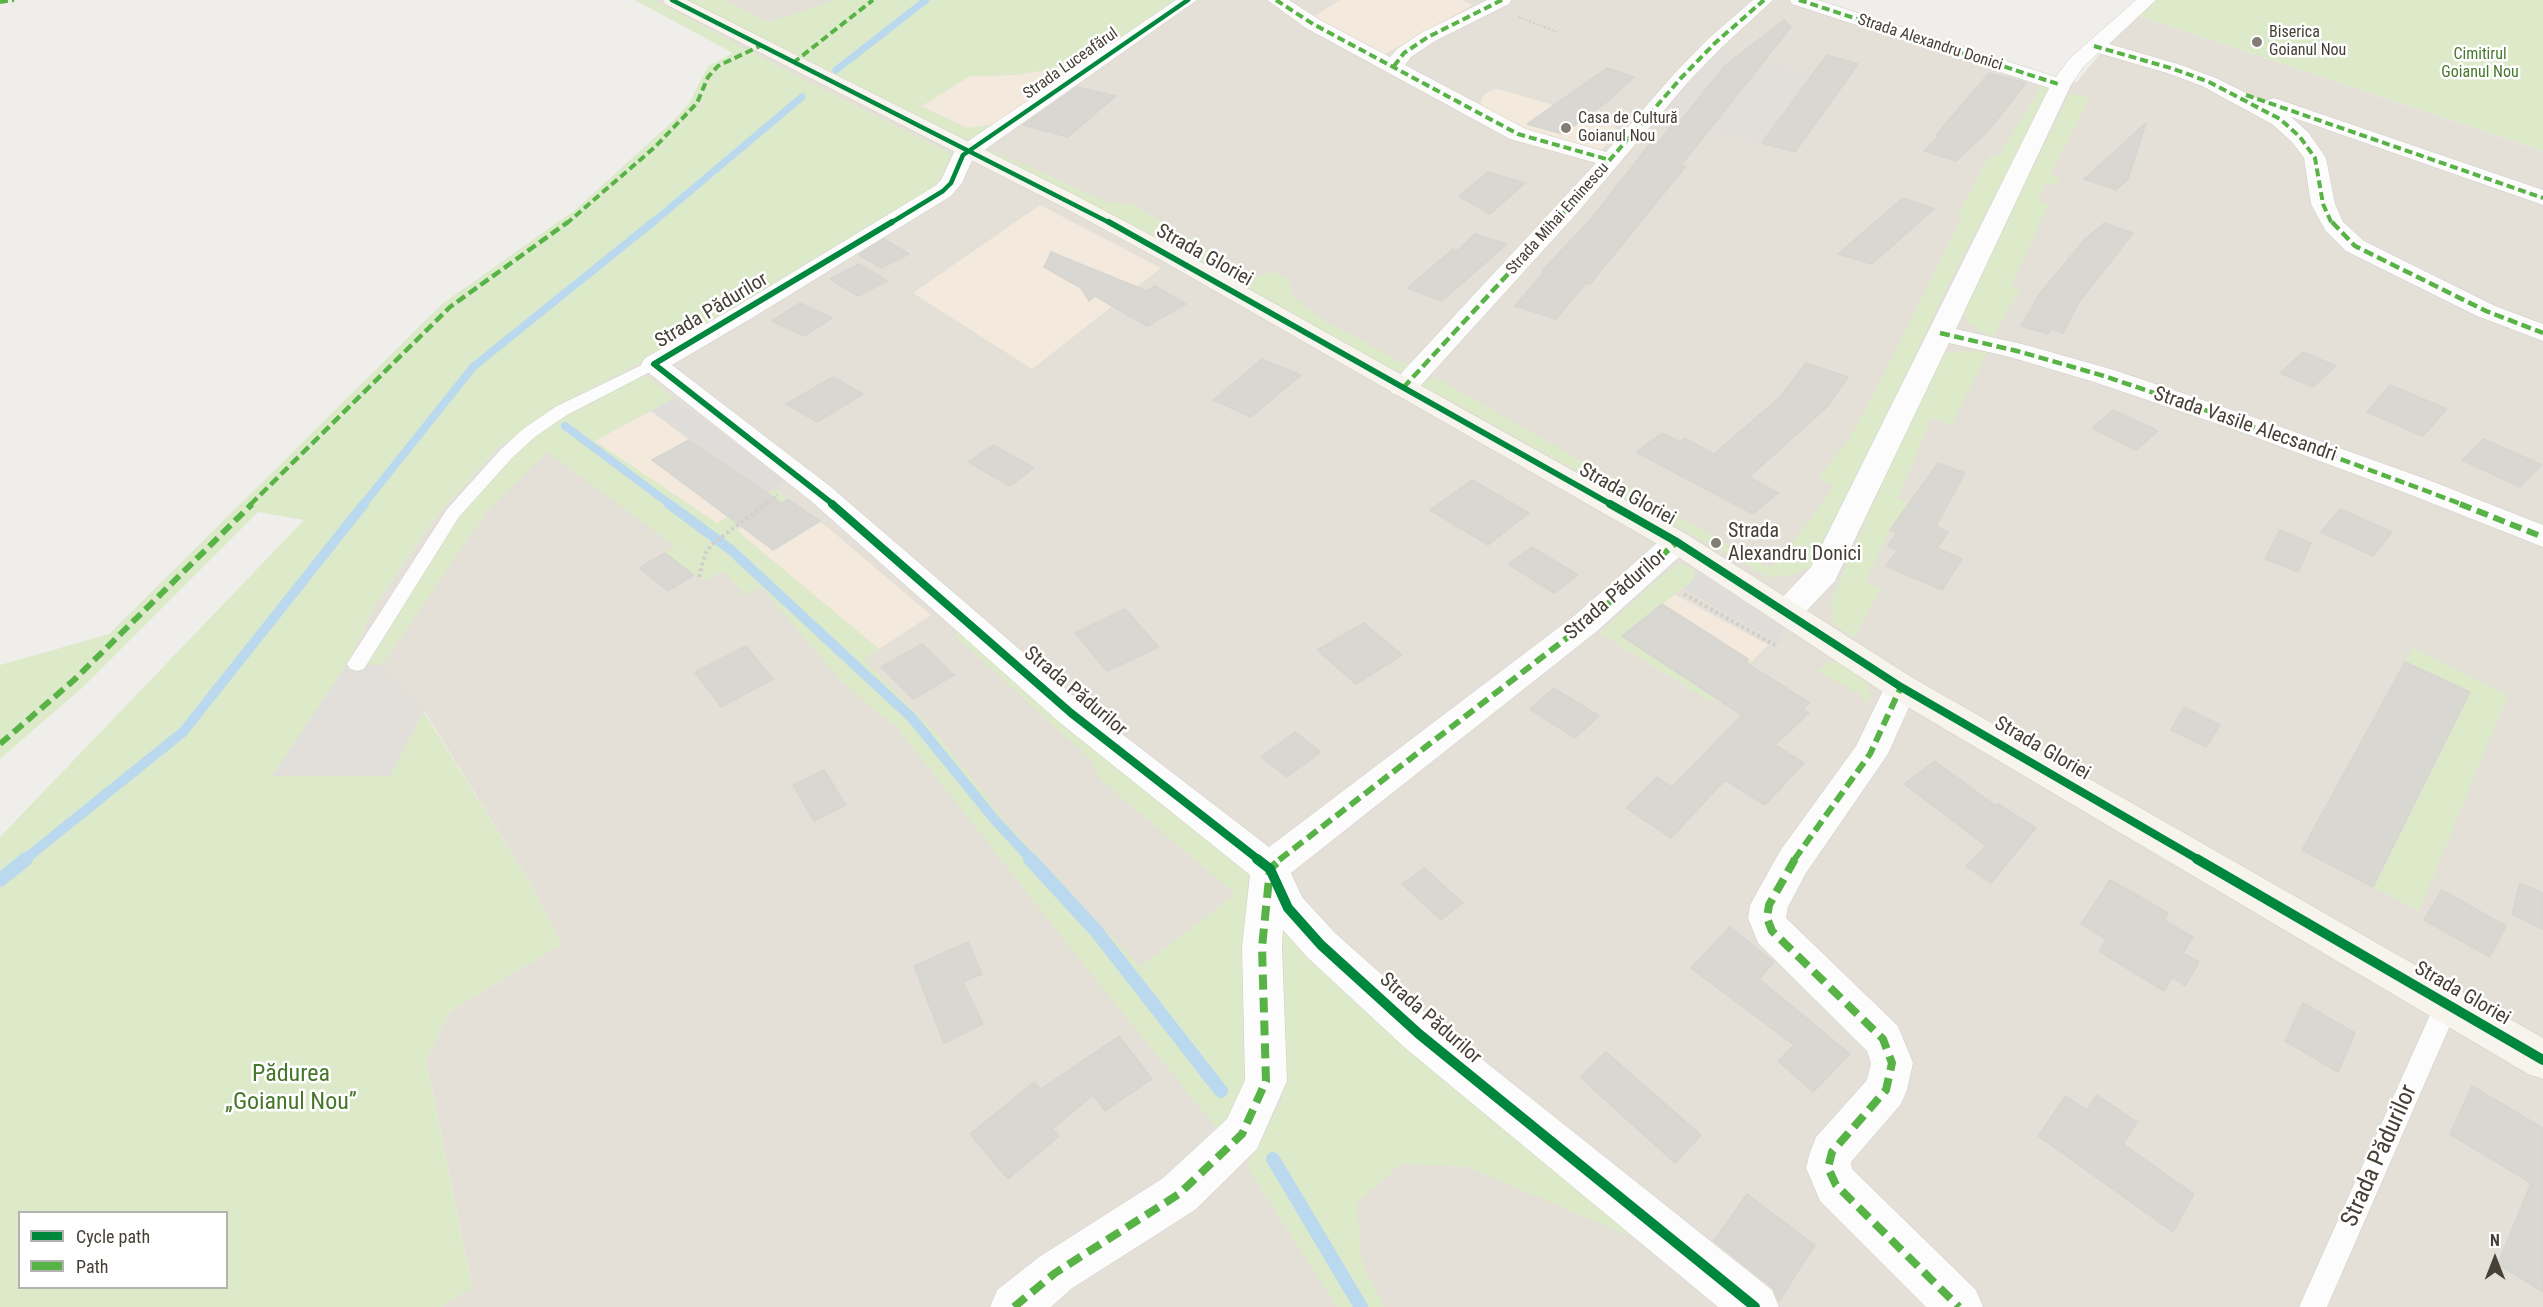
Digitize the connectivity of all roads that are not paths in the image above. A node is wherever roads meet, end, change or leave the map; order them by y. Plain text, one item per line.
1 (672, 0) edge
2 (1188, 0) edge
3 (1276, 0) edge
4 (1764, 0) edge
5 (1799, 0) edge
6 (2147, 0) edge
7 (1495, 3) edge
8 (2094, 46) junction
9 (1394, 66) junction
10 (2209, 82) junction
11 (2061, 86) junction
12 (969, 151) junction
13 (1610, 160) junction
14 (2543, 198) edge
15 (1940, 333) junction
16 (2543, 333) edge
17 (654, 364) junction
18 (1403, 388) junction
19 (2543, 537) edge
20 (1677, 542) junction
21 (1786, 612) junction
22 (357, 664) dead end
23 (1901, 687) junction
24 (1270, 869) junction
25 (2447, 1005) junction
26 (2543, 1060) edge
27 (1014, 1307) edge
28 (1755, 1307) edge
29 (1959, 1307) edge
30 (2313, 1307) edge

1 - 12 street, Strada Gloriei
2 - 12 street, Strada Luceafărul
3 - 9 street
4 - 13 street, Strada Mihai Eminescu
5 - 11 street, Strada Alexandru Donici
6 - 8 street
7 - 9 street
8 - 10 street
8 - 11 street
9 - 13 street
10 - 14 street
10 - 16 street
11 - 15 street
12 - 17 street, Strada Pădurilor
12 - 18 street, Strada Gloriei
13 - 18 street, Strada Mihai Eminescu
15 - 19 street, Strada Vasile Alecsandri
15 - 21 street
17 - 22 lane, Strada Pădurilor
17 - 24 street, Strada Pădurilor
18 - 20 street, Strada Gloriei
20 - 21 street, Strada Gloriei
20 - 24 street, Strada Pădurilor
21 - 23 street, Strada Gloriei
23 - 25 street, Strada Gloriei
23 - 29 street
24 - 27 street
24 - 28 street, Strada Pădurilor
25 - 26 street, Strada Gloriei
25 - 30 lane, Strada Pădurilor

